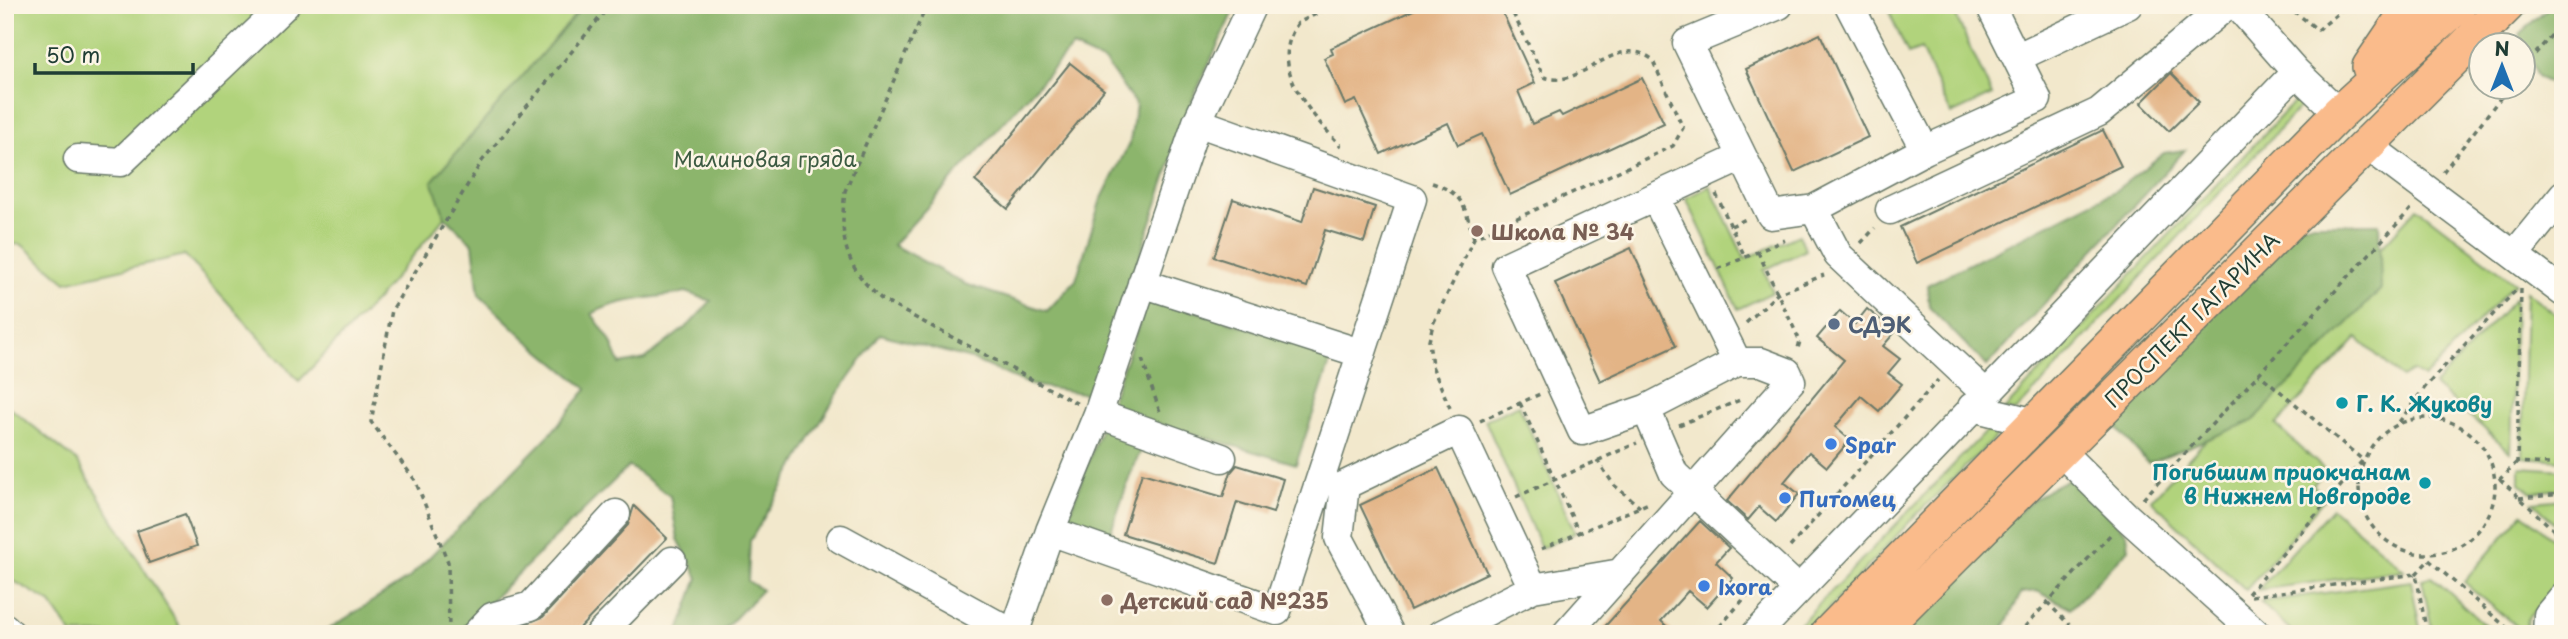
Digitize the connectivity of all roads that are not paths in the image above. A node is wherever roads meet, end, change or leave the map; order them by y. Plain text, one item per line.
1 (285, 5) edge
2 (1252, 5) edge
3 (1779, 5) edge
4 (1849, 5) edge
5 (1990, 5) edge
6 (2128, 5) edge
7 (2227, 5) edge
8 (2237, 5) edge
9 (2412, 5) edge
10 (2458, 5) edge
11 (2507, 5) edge
12 (2018, 57) junction
13 (2296, 72) junction
14 (2339, 113) junction
15 (1197, 122) junction
16 (2367, 145) junction
17 (1925, 150) junction
18 (1742, 157) junction
19 (78, 159) dead end
20 (2563, 195) edge
21 (1655, 197) junction
22 (1890, 210) dead end
23 (1818, 216) junction
24 (2515, 254) junction
25 (1142, 283) junction
26 (2563, 292) edge
27 (1360, 353) junction
28 (1737, 362) junction
29 (1978, 400) junction
30 (1646, 409) junction
31 (1098, 414) junction
32 (2036, 423) junction
33 (2059, 450) junction
34 (1222, 458) dead end
35 (1689, 488) junction
36 (616, 514) dead end
37 (1050, 531) junction
38 (1339, 538) junction
39 (841, 539) dead end
40 (1296, 552) junction
41 (672, 561) dead end
42 (1621, 573) junction
43 (1533, 588) junction
44 (1798, 589) junction
45 (2563, 597) edge
46 (1491, 624) edge
47 (5, 628) edge
48 (11, 634) edge
49 (476, 634) edge
50 (600, 634) edge
51 (1014, 634) edge
52 (1390, 634) edge
53 (1442, 634) edge
54 (1566, 634) edge
55 (1756, 634) edge
56 (1828, 634) edge
57 (1876, 634) edge
58 (2257, 634) edge
59 (2547, 634) edge

1 - 19 street
2 - 15 street
3 - 18 street
4 - 17 street
5 - 12 street
6 - 12 street
7 - 22 street
8 - 13 street
9 - 14 main road
10 - 14 main road, ПРОСПЕКТ ГАГАРИНА
11 - 16 main road, ПРОСПЕКТ ГАГАРИНА
12 - 17 street
13 - 14 street
13 - 29 street
14 - 32 main road, ПРОСПЕКТ ГАГАРИНА
15 - 25 street
15 - 27 street
16 - 24 street
16 - 33 main road, ПРОСПЕКТ ГАГАРИНА
17 - 23 street
18 - 21 street
18 - 23 street
20 - 24 street
21 - 28 street
21 - 30 street
23 - 29 street
24 - 26 street
25 - 27 street
25 - 31 street
27 - 40 street
28 - 30 street
28 - 35 street
29 - 32 street
29 - 44 street
30 - 35 street
31 - 34 street
31 - 37 street
32 - 56 main road, ПРОСПЕКТ ГАГАРИНА
33 - 57 main road, ПРОСПЕКТ ГАГАРИНА
33 - 58 street
35 - 42 street
35 - 44 street
36 - 49 street
37 - 40 street
37 - 51 street
38 - 40 street
38 - 43 street
38 - 52 street
39 - 51 street
41 - 50 street
42 - 43 street
42 - 54 street
43 - 46 street
44 - 55 street
45 - 59 street
46 - 53 street
47 - 48 street

